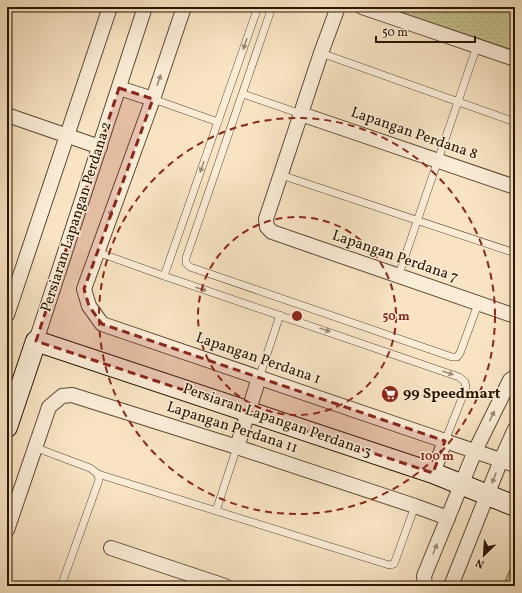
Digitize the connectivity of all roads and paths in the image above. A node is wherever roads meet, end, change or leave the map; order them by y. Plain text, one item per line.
1 (110, 7) edge
2 (145, 7) edge
3 (184, 7) edge
4 (258, 7) edge
5 (272, 7) edge
6 (338, 7) edge
7 (362, 7) edge
8 (477, 46) junction
9 (321, 53) junction
10 (515, 59) edge
11 (119, 88) junction
12 (243, 94) junction
13 (153, 99) junction
14 (458, 102) junction
15 (301, 114) junction
16 (8, 118) edge
17 (218, 122) junction
18 (515, 122) edge
19 (67, 135) junction
20 (100, 147) junction
21 (438, 160) junction
22 (281, 175) junction
23 (515, 187) edge
24 (417, 221) junction
25 (97, 252) junction
26 (515, 253) edge
27 (164, 276) junction
28 (398, 277) junction
29 (478, 304) junction
30 (7, 315) edge
31 (280, 315) junction
32 (515, 316) edge
33 (36, 341) junction
34 (515, 377) edge
35 (259, 378) junction
36 (248, 411) junction
37 (7, 428) edge
38 (515, 429) edge
39 (445, 441) junction
40 (34, 447) junction
41 (237, 447) junction
42 (475, 451) junction
43 (501, 460) junction
44 (515, 465) edge
45 (433, 473) junction
46 (98, 474) junction
47 (461, 484) junction
48 (487, 495) junction
49 (415, 506) junction
50 (515, 506) edge
51 (216, 511) junction
52 (448, 518) junction
53 (7, 530) edge
54 (111, 548) dead end
55 (61, 586) edge
56 (225, 586) edge
57 (425, 586) edge
58 (451, 586) edge

1 - 19 street
2 - 11 street, Persiaran Lapangan Perdana 2
13 -> 3 street, Lapangan Perdana 1
4 -> 17 lane
5 - 12 lane
6 - 9 street
7 - 8 street
8 - 10 street
8 - 14 lane
9 - 14 lane
9 - 15 street
11 - 13 street
11 - 20 street, Persiaran Lapangan Perdana 2
12 - 15 lane
12 - 29 lane
13 - 17 lane
25 -> 13 street, Lapangan Perdana 1
14 - 18 lane
14 - 21 lane
15 - 21 street, Lapangan Perdana 8
15 - 22 street
16 - 19 street
17 -> 27 lane
19 - 20 street
19 - 30 street
20 - 33 street, Persiaran Lapangan Perdana 2
21 - 23 street, Lapangan Perdana 8
21 - 24 lane
22 - 24 lane
22 - 28 street, Lapangan Perdana 7
24 - 26 lane
24 - 28 lane
25 - 27 lane
25 - 35 street, Lapangan Perdana 1
27 -> 31 lane
28 - 29 street, Lapangan Perdana 7
29 - 32 street, Lapangan Perdana 7
31 - 35 lane
31 -> 39 lane
33 - 36 street, Persiaran Lapangan Perdana 3
33 - 37 street, Persiaran Lapangan Perdana 2
42 -> 34 street
35 - 36 street
35 - 39 street, Lapangan Perdana 1
36 - 41 street
36 - 45 street, Persiaran Lapangan Perdana 3
38 - 43 street
39 - 42 street, Lapangan Perdana 1
39 - 45 street
40 - 41 street, Lapangan Perdana 11
40 - 46 lane
40 - 53 street, Lapangan Perdana 11
41 - 49 street, Lapangan Perdana 11
41 - 51 lane
42 - 43 street, Lapangan Perdana 1
42 - 47 street
43 - 44 street, Lapangan Perdana 1
43 -> 48 street
45 - 47 street, Persiaran Lapangan Perdana 3
46 - 51 lane
46 - 55 lane
47 - 48 street, Persiaran Lapangan Perdana 3
47 - 52 street
48 - 50 street, Persiaran Lapangan Perdana 3
48 - 58 street
49 - 51 lane
49 - 52 street, Lapangan Perdana 11
57 -> 52 street
54 - 56 street

